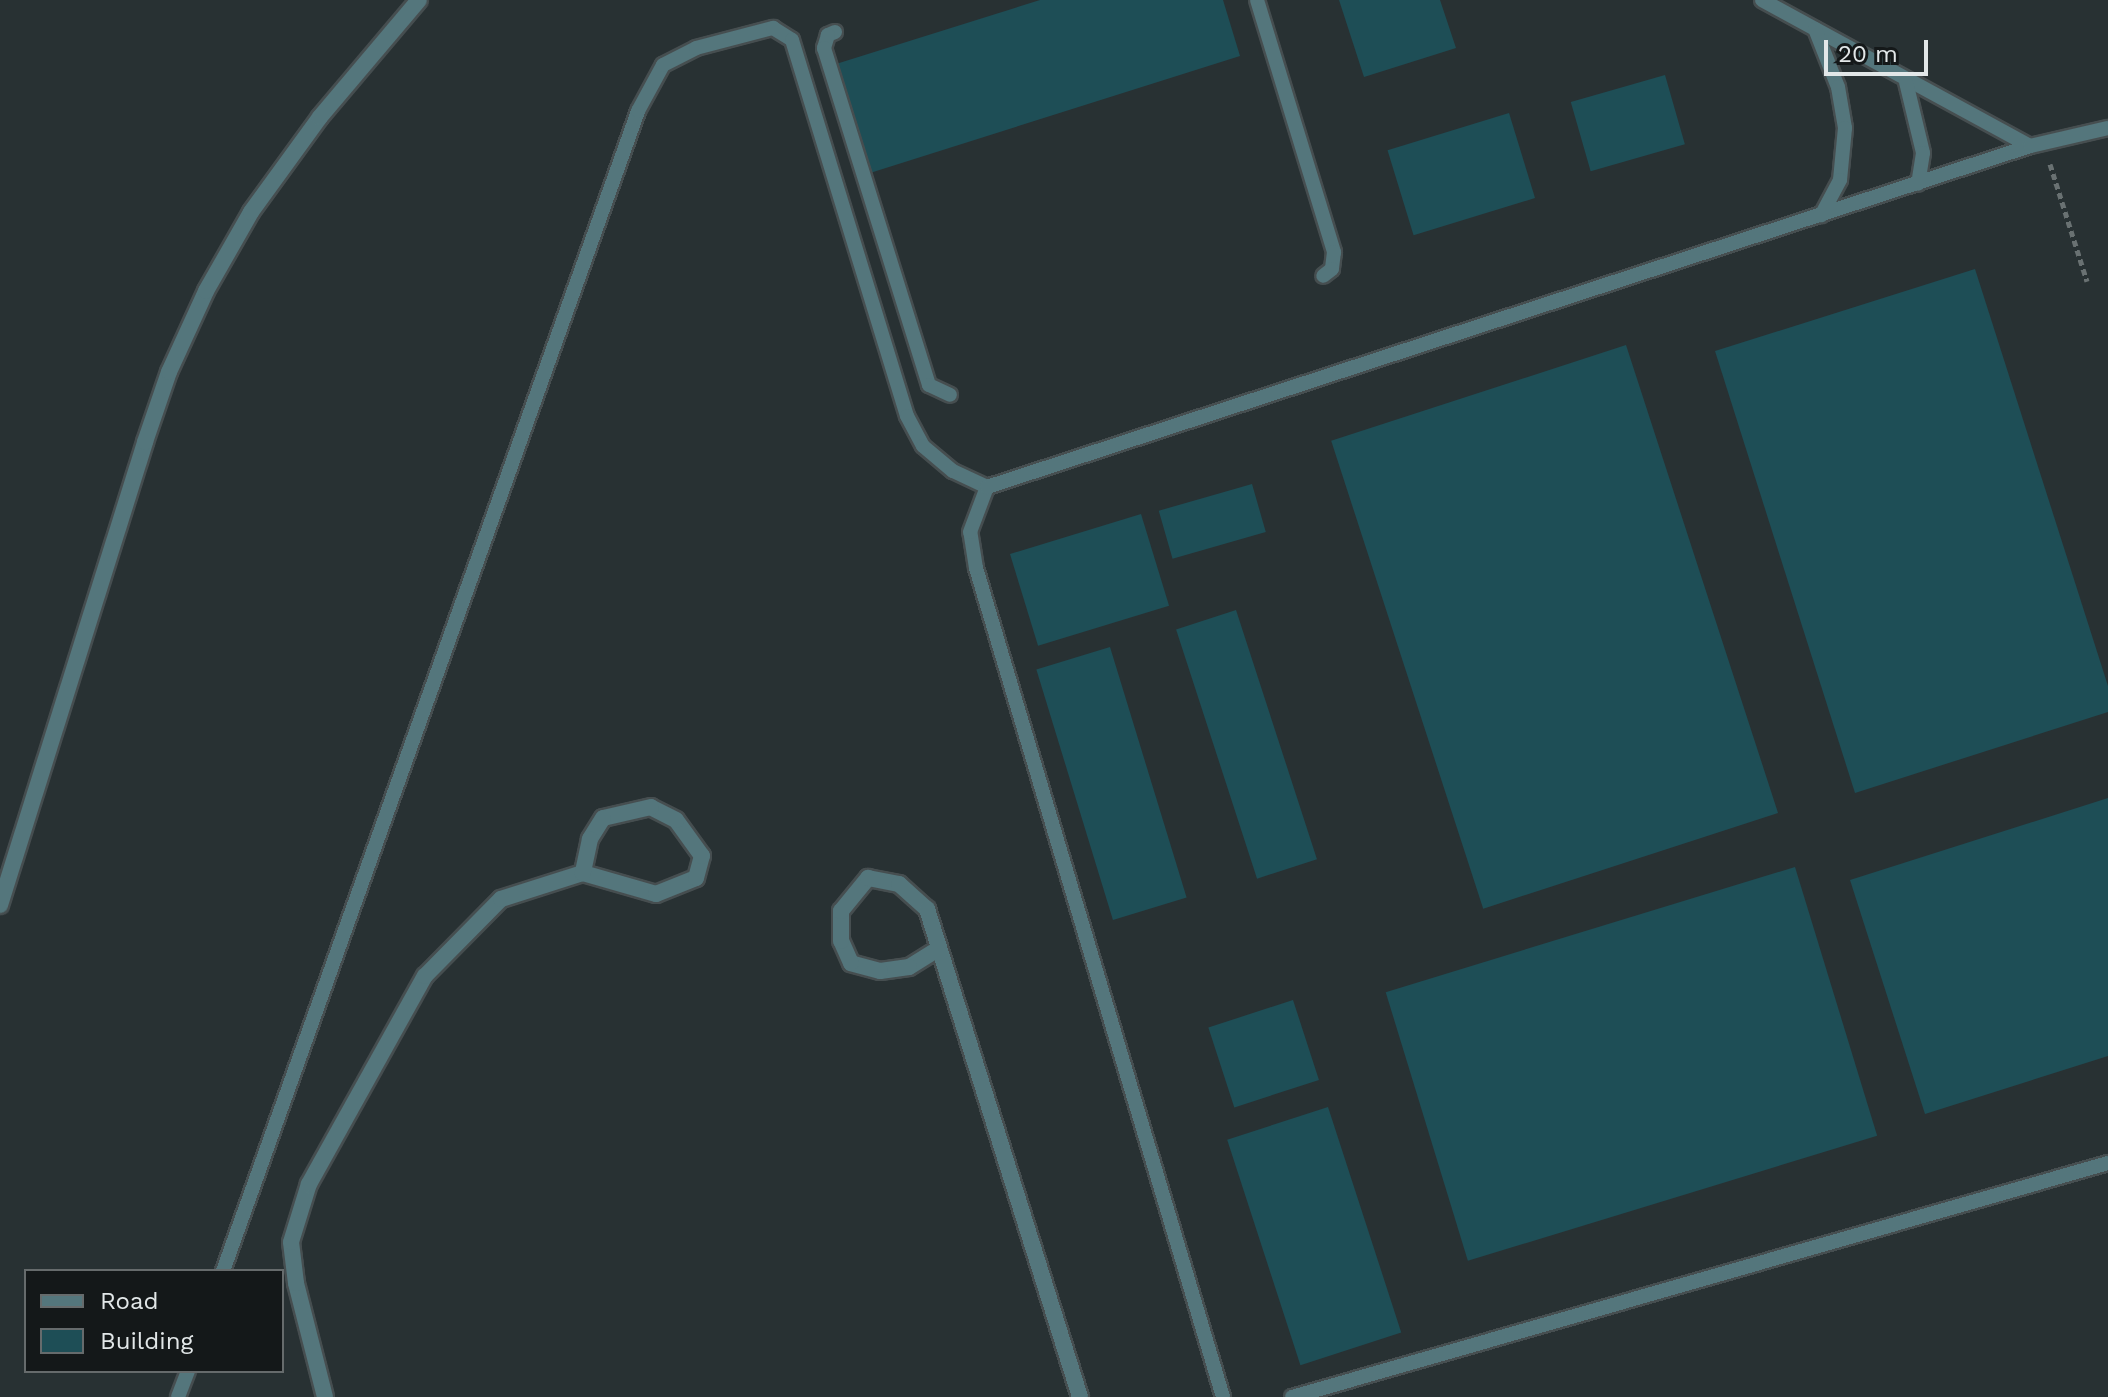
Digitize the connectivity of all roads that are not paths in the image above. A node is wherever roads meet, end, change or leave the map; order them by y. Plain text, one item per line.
1 (419, 0) edge
2 (1257, 0) edge
3 (1762, 0) edge
4 (1815, 29) junction
5 (835, 32) dead end
6 (1906, 82) junction
7 (2108, 128) edge
8 (2036, 145) junction
9 (1918, 184) junction
10 (1821, 215) junction
11 (1323, 276) dead end
12 (950, 395) dead end
13 (987, 487) junction
14 (583, 873) junction
15 (0, 905) edge
16 (938, 949) junction
17 (2108, 1163) edge
18 (224, 1269) edge
19 (187, 1373) edge
20 (178, 1397) edge
21 (325, 1397) edge
22 (1080, 1397) edge
23 (1223, 1397) edge
24 (1292, 1397) edge

1 - 15 street
2 - 11 lane
3 - 4 lane
4 - 6 lane
4 - 10 lane
5 - 12 lane
6 - 8 lane
6 - 9 lane
7 - 8 lane
8 - 9 lane
9 - 10 lane
10 - 13 lane
13 - 18 lane
13 - 23 lane
14 - 14 street
14 - 21 street
16 - 16 street
16 - 22 street
17 - 24 lane
19 - 20 lane

